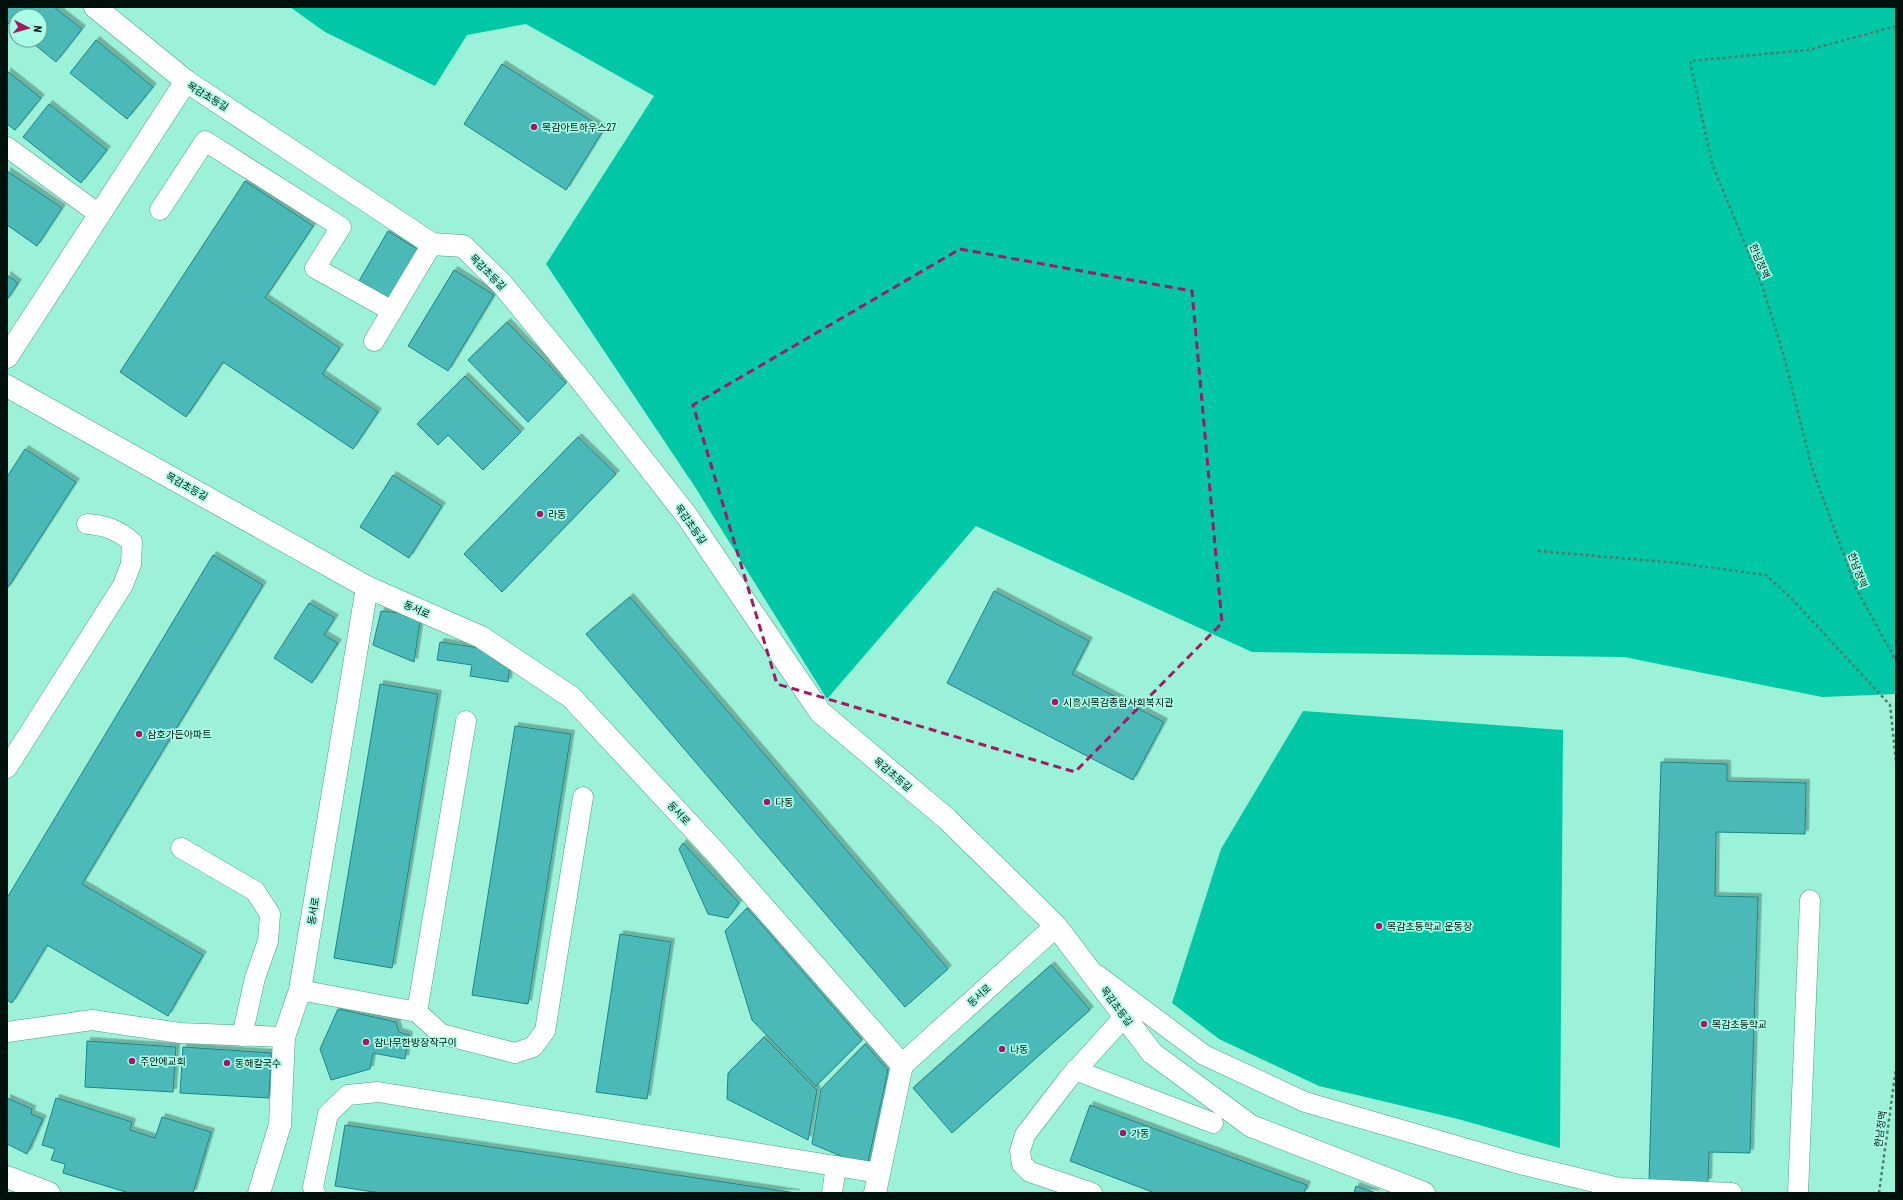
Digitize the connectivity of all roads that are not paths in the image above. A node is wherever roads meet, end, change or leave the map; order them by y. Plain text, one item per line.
1 (95, 7) edge
2 (186, 80) junction
3 (7, 147) edge
4 (160, 210) dead end
5 (100, 215) junction
6 (432, 244) junction
7 (392, 311) junction
8 (374, 341) dead end
9 (7, 357) edge
10 (7, 386) edge
11 (87, 524) dead end
12 (367, 587) junction
13 (466, 721) dead end
14 (7, 768) edge
15 (583, 797) dead end
16 (181, 848) dead end
17 (1810, 900) dead end
18 (1056, 926) junction
19 (1090, 971) junction
20 (300, 990) junction
21 (417, 1012) junction
22 (1124, 1017) junction
23 (7, 1032) edge
24 (242, 1036) junction
25 (284, 1037) junction
26 (902, 1065) junction
27 (1075, 1070) junction
28 (1213, 1123) dead end
29 (836, 1166) junction
30 (7, 1177) edge
31 (877, 1183) edge
32 (49, 1193) edge
33 (259, 1193) edge
34 (315, 1193) edge
35 (832, 1193) edge
36 (1092, 1193) edge
37 (1424, 1193) edge
38 (1732, 1193) edge
39 (1798, 1193) edge

1 - 2 street
2 - 5 street, 목감초등길
2 - 6 street, 목감초등길
3 - 5 lane
4 - 7 lane
5 - 9 street, 목감초등길
6 - 7 lane
6 - 18 street, 목감초등길
7 - 8 lane
10 - 12 street, 목감초등길
11 - 14 lane
12 - 20 street, 동서로
12 - 26 street, 동서로
13 - 21 lane
15 - 21 lane
16 - 24 lane
17 - 39 lane
18 - 19 street, 목감초등길
18 - 26 street, 동서로
19 - 22 street, 목감초등길
19 - 38 lane
20 - 21 lane
20 - 25 street, 동서로
22 - 27 lane
22 - 37 street, 목감초등길
23 - 24 lane
24 - 25 lane
25 - 33 street, 동서로
26 - 31 street
27 - 28 lane
27 - 36 lane
29 - 31 lane
29 - 34 lane
29 - 35 lane
30 - 32 street

